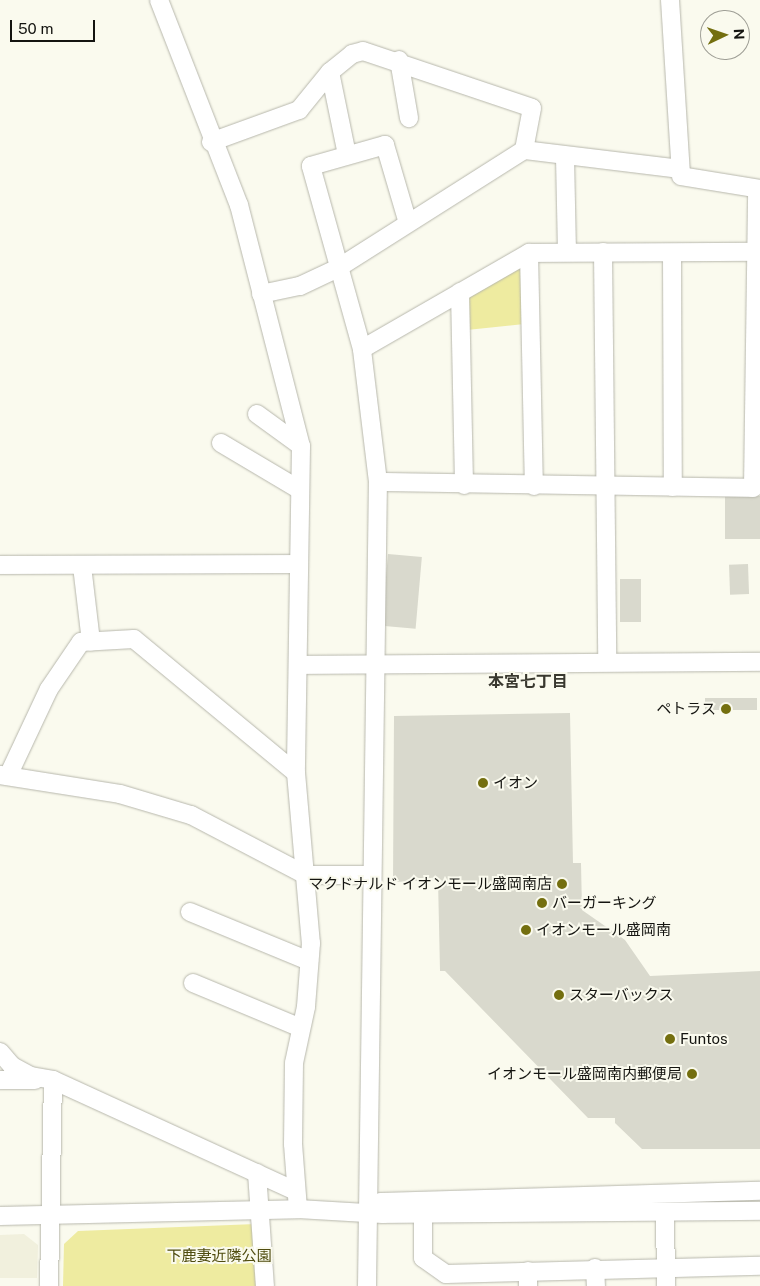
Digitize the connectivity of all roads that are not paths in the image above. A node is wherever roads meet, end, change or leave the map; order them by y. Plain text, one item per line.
1 (159, 0) edge
2 (670, 0) edge
3 (399, 60) junction
4 (330, 72) junction
5 (409, 118) dead end
6 (211, 142) junction
7 (524, 150) junction
8 (347, 156) junction
9 (565, 157) junction
10 (680, 169) junction
11 (758, 189) edge
12 (408, 223) junction
13 (568, 251) junction
14 (603, 252) junction
15 (755, 252) junction
16 (529, 253) junction
17 (672, 253) junction
18 (338, 268) junction
19 (460, 292) junction
20 (261, 294) junction
21 (362, 348) junction
22 (257, 414) dead end
23 (221, 443) dead end
24 (301, 446) junction
25 (378, 482) junction
26 (464, 485) junction
27 (534, 486) junction
28 (607, 486) junction
29 (672, 487) junction
30 (756, 488) edge
31 (300, 490) junction
32 (297, 564) junction
33 (0, 565) edge
34 (82, 566) junction
35 (91, 641) junction
36 (607, 662) junction
37 (760, 662) edge
38 (374, 663) junction
39 (298, 665) junction
40 (296, 773) junction
41 (4, 776) edge
42 (371, 875) junction
43 (306, 876) junction
44 (190, 912) dead end
45 (310, 961) junction
46 (193, 983) dead end
47 (301, 1028) junction
48 (0, 1052) edge
49 (0, 1080) edge
50 (53, 1080) junction
51 (257, 1173) junction
52 (296, 1191) junction
53 (760, 1191) edge
54 (537, 1198) junction
55 (298, 1209) junction
56 (260, 1211) junction
57 (760, 1211) edge
58 (366, 1212) junction
59 (632, 1212) junction
60 (665, 1212) junction
61 (51, 1214) junction
62 (423, 1215) junction
63 (0, 1216) edge
64 (760, 1266) edge
65 (665, 1267) junction
66 (595, 1268) junction
67 (528, 1278) edge
68 (50, 1286) edge
69 (264, 1286) edge
70 (367, 1286) edge
71 (596, 1286) edge
72 (666, 1286) edge

1 - 6 street
2 - 10 street
3 - 4 street
3 - 5 street
3 - 7 street
4 - 6 street
4 - 8 street
6 - 20 street
7 - 9 street
7 - 12 street
8 - 12 street
8 - 18 street
9 - 10 street
9 - 13 street
10 - 11 street
11 - 15 street
12 - 18 street
13 - 14 street
13 - 16 street
14 - 17 street
14 - 28 street
15 - 17 street
15 - 30 street
16 - 19 street
16 - 27 street
17 - 29 street
18 - 20 street
18 - 21 street
19 - 21 street
19 - 26 street
20 - 24 street
21 - 25 street
22 - 24 street
23 - 31 street
24 - 31 street
25 - 26 street
25 - 38 street
26 - 27 street
27 - 28 street
28 - 29 street
28 - 36 street
29 - 30 street
31 - 32 street
32 - 34 street
32 - 39 street
33 - 34 street
34 - 35 street
35 - 40 street
35 - 41 street
36 - 37 street
36 - 38 street
38 - 39 street
38 - 42 street
39 - 40 street
40 - 43 street
41 - 43 street
42 - 43 street
42 - 58 street
43 - 45 street
44 - 45 street
45 - 47 street
46 - 47 street
47 - 52 street
48 - 50 street
49 - 50 street
50 - 51 street
50 - 61 street
51 - 52 street
51 - 56 street
52 - 55 street
53 - 54 street
54 - 58 street
54 - 59 street
55 - 56 street
55 - 58 street
56 - 61 street
56 - 69 street
57 - 60 street
58 - 62 street
58 - 70 street
59 - 60 street
59 - 62 street
60 - 65 street
61 - 63 street
61 - 68 street
62 - 67 street
64 - 65 street
65 - 66 street
65 - 72 street
66 - 67 street
66 - 71 street

